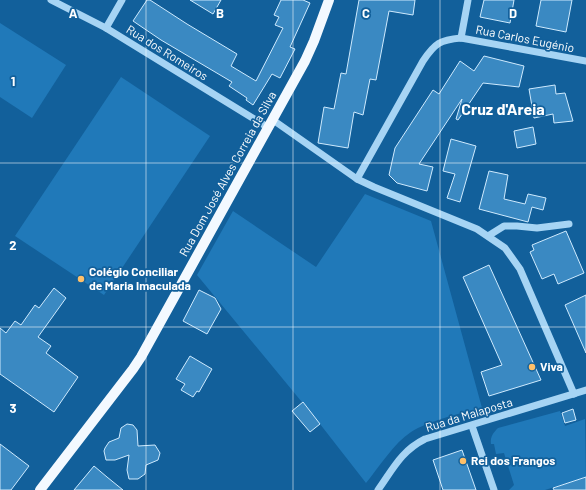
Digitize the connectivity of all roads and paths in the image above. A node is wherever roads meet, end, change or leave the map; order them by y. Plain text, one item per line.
1 (51, 0) edge
2 (122, 0) edge
3 (329, 0) edge
4 (468, 0) edge
5 (106, 28) junction
6 (461, 38) junction
7 (586, 61) edge
8 (271, 124) junction
9 (357, 179) junction
10 (570, 224) dead end
11 (488, 236) junction
12 (586, 390) edge
13 (574, 394) junction
14 (472, 426) junction
15 (40, 490) edge
16 (378, 490) edge
17 (494, 490) edge

1 - 5 street, Rua dos Romeiros
2 - 5 street
3 - 8 main road, Rua Dom José Alves Correia da Silva
4 - 6 street
5 - 8 street, Rua dos Romeiros
6 - 7 street, Rua Carlos Eugénio
6 - 9 street, Rua Carlos Eugénio
8 - 9 street, Rua dos Romeiros
8 - 15 main road, Rua Dom José Alves Correia da Silva
9 - 11 street, Rua dos Romeiros
10 - 11 street
11 - 13 street, Rua dos Romeiros
12 - 13 street, Rua da Malaposta
13 - 14 street, Rua da Malaposta
14 - 16 street, Rua da Malaposta
14 - 17 street

